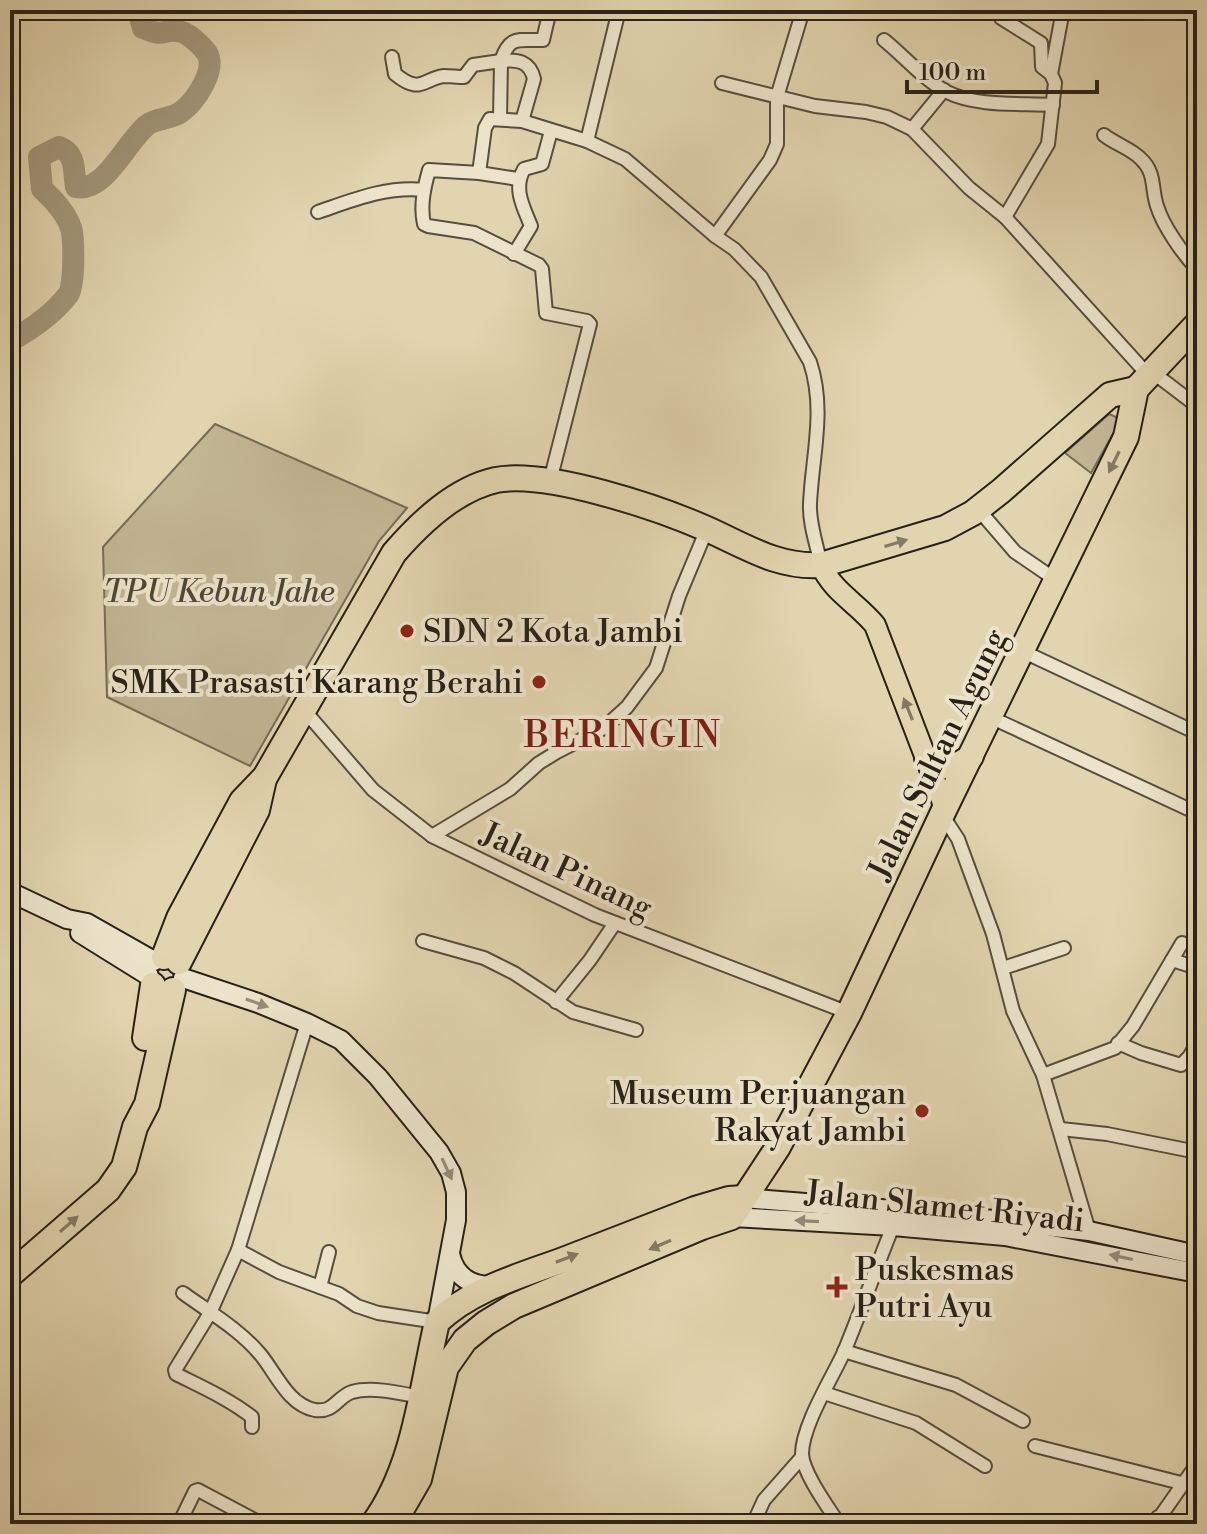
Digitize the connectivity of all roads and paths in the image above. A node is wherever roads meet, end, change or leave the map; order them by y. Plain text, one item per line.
1 (550, 10) edge
2 (619, 10) edge
3 (803, 10) edge
4 (999, 10) edge
5 (1063, 10) edge
6 (884, 40) dead end
7 (392, 57) dead end
8 (501, 61) junction
9 (1051, 74) junction
10 (722, 83) dead end
11 (944, 90) junction
12 (777, 97) junction
13 (1053, 105) junction
14 (500, 119) junction
15 (522, 121) junction
16 (912, 129) junction
17 (551, 131) junction
18 (1104, 135) dead end
19 (587, 141) junction
20 (479, 173) junction
21 (518, 179) junction
22 (424, 190) junction
23 (318, 212) dead end
24 (1005, 217) junction
25 (715, 236) junction
26 (514, 254) junction
27 (1197, 269) edge
28 (1197, 324) edge
29 (1145, 378) junction
30 (1197, 406) edge
31 (550, 481) junction
32 (978, 509) junction
33 (707, 529) junction
34 (821, 565) junction
35 (1056, 580) junction
36 (1022, 651) junction
37 (304, 710) junction
38 (990, 717) junction
39 (1197, 733) edge
40 (971, 756) junction
41 (927, 758) junction
42 (944, 812) junction
43 (1197, 813) edge
44 (432, 836) junction
45 (10, 892) edge
46 (615, 923) junction
47 (423, 941) dead end
48 (1182, 943) dead end
49 (1064, 948) dead end
50 (1172, 960) junction
51 (1003, 968) junction
52 (1197, 968) edge
53 (165, 973) junction
54 (556, 1002) junction
55 (849, 1013) junction
56 (307, 1023) junction
57 (636, 1030) dead end
58 (1118, 1043) junction
59 (1197, 1044) edge
60 (1043, 1075) junction
61 (1061, 1129) junction
62 (1197, 1152) edge
63 (738, 1208) junction
64 (893, 1226) junction
65 (1089, 1231) junction
66 (238, 1250) junction
67 (450, 1251) junction
68 (329, 1252) dead end
69 (1197, 1255) edge
70 (1197, 1273) edge
71 (10, 1275) edge
72 (494, 1286) junction
73 (320, 1287) junction
74 (183, 1293) dead end
75 (210, 1313) junction
76 (437, 1322) junction
77 (844, 1351) junction
78 (437, 1364) junction
79 (824, 1393) junction
80 (428, 1399) junction
81 (1023, 1421) dead end
82 (252, 1427) dead end
83 (1035, 1446) dead end
84 (802, 1457) junction
85 (1197, 1464) edge
86 (985, 1466) dead end
87 (1185, 1484) junction
88 (1156, 1520) edge
89 (179, 1524) edge
90 (262, 1524) edge
91 (373, 1524) edge
92 (393, 1524) edge
93 (753, 1524) edge
94 (839, 1524) edge
95 (1177, 1524) edge

1 - 8 street
2 - 19 street
3 - 12 street
4 - 9 street
5 - 9 street
6 - 11 street
7 - 8 street
8 - 14 street
8 - 15 street
9 - 13 street
10 - 12 street
11 - 13 street
11 - 16 street
12 - 16 street
12 - 25 street
13 - 24 street
14 - 15 street
14 - 20 street
15 - 17 street
16 - 24 street
17 - 19 street
17 - 21 street
18 - 27 street
19 - 25 street
20 - 21 street
20 - 22 street
21 - 26 street
22 - 23 street
22 - 26 street
24 - 29 street
25 - 34 street
26 - 31 street
28 - 29 highway
29 - 30 street
29 - 32 highway
29 -> 35 highway, Jalan Sultan Agung
31 - 33 highway
31 - 37 highway
34 -> 32 highway
32 - 35 street
33 - 34 highway
33 - 44 street
41 -> 34 main road
35 - 36 highway, Jalan Sultan Agung
36 - 38 highway, Jalan Sultan Agung
36 - 39 street
37 - 44 street, Jalan Pinang
37 - 53 highway
38 - 40 highway, Jalan Sultan Agung
38 - 43 street
40 - 41 highway
40 - 42 highway, Jalan Sultan Agung
41 - 42 main road
42 - 51 street
42 - 55 highway, Jalan Sultan Agung
44 - 46 street, Jalan Pinang
45 - 53 main road
46 - 54 street
46 - 55 street, Jalan Pinang
47 - 54 street
48 - 50 street
49 - 51 street
50 - 52 street
50 - 58 street
51 - 60 street
53 -> 56 main road
71 -> 53 highway
54 - 57 street
55 - 63 highway, Jalan Sultan Agung
56 - 66 street
56 -> 67 main road
58 - 59 street
58 - 60 street
60 - 61 street
61 - 62 street
61 - 65 street
64 -> 63 main road, Jalan Slamet Riyadi
63 - 65 main road, Jalan Slamet Riyadi
72 -> 63 highway
63 -> 78 highway
70 -> 64 main road, Jalan Slamet Riyadi
64 - 77 street
65 - 69 main road, Jalan Slamet Riyadi
66 - 73 street
66 - 75 street
67 - 72 main road
67 - 76 main road
68 - 73 street
72 - 76 highway
73 - 76 street
74 - 75 street
75 - 80 street
75 - 82 street
76 - 78 highway
77 - 79 street
77 - 81 street
78 - 80 highway
79 - 84 street
79 - 86 street
80 - 91 highway
80 - 92 highway
83 - 87 street
84 - 93 street
84 - 94 street
85 - 87 street
87 - 88 street
88 - 95 street
89 - 90 street

